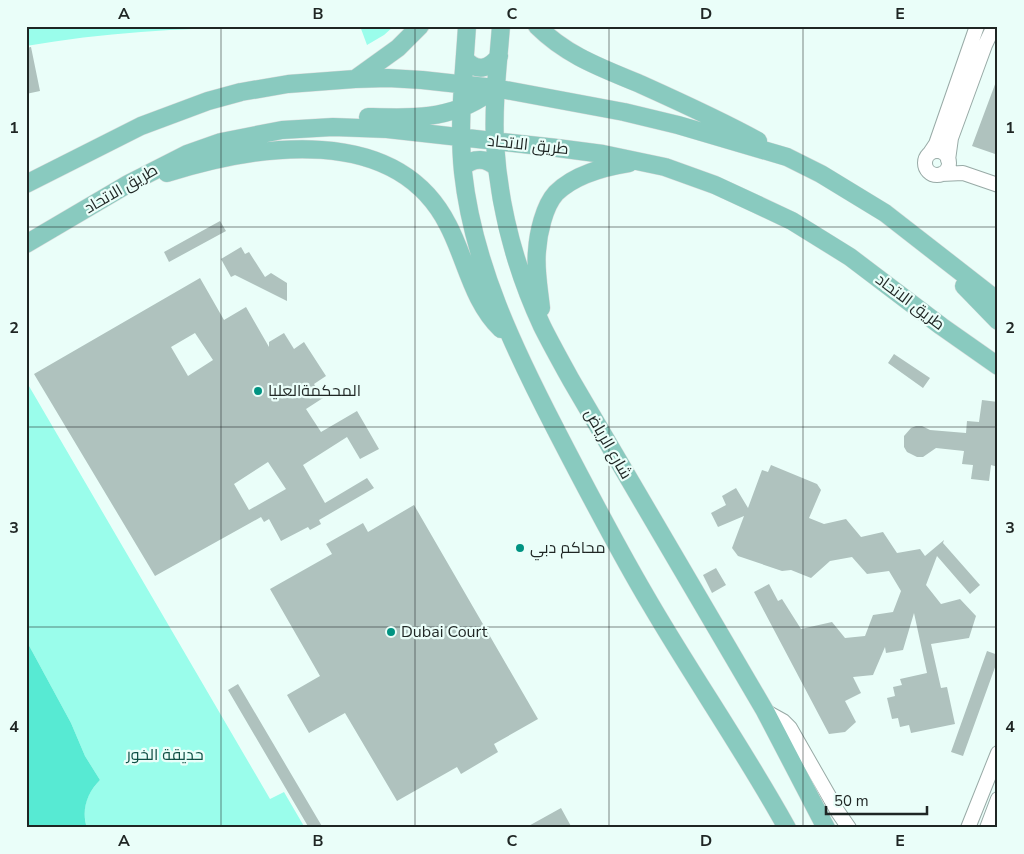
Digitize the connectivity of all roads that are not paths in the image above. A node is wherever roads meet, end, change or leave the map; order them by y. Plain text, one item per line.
1 (420, 26) edge
2 (467, 26) edge
3 (501, 26) edge
4 (536, 26) edge
5 (978, 26) edge
6 (994, 26) edge
7 (499, 56) junction
8 (465, 59) junction
9 (355, 79) junction
10 (463, 85) junction
11 (495, 88) junction
12 (462, 108) junction
13 (282, 130) junction
14 (462, 137) junction
15 (495, 142) junction
16 (930, 154) junction
17 (787, 157) junction
18 (948, 160) junction
19 (649, 163) junction
20 (463, 167) junction
21 (497, 168) junction
22 (963, 173) junction
23 (941, 174) junction
24 (26, 184) edge
25 (128, 184) junction
26 (998, 185) edge
27 (26, 244) edge
28 (944, 260) junction
29 (998, 301) edge
30 (998, 321) edge
31 (542, 326) junction
32 (510, 337) junction
33 (998, 366) edge
34 (765, 711) junction
35 (998, 753) edge
36 (998, 799) edge
37 (774, 804) junction
38 (776, 828) edge
39 (787, 828) edge
40 (826, 828) edge
41 (849, 828) edge
42 (968, 828) edge
43 (987, 828) edge

1 - 9 main road
2 - 8 main road
3 - 7 main road, شارع الرياض
4 - 17 main road
5 - 16 street
6 - 18 street
7 - 8 main road
7 - 11 main road, شارع الرياض
8 - 10 main road
9 - 10 main road
9 - 24 main road
10 - 11 main road
10 - 12 main road
11 - 12 main road
11 - 15 main road, شارع الرياض
11 - 17 main road
12 - 13 main road
12 - 14 main road
13 - 14 main road, طريق الاتحاد
13 - 25 main road, طريق الاتحاد
14 - 15 main road, طريق الاتحاد
14 - 20 main road
15 - 19 main road, طريق الاتحاد
15 - 21 main road, شارع الرياض
16 - 18 street
16 - 23 street
17 - 28 main road
18 - 22 street
18 - 23 street
19 - 31 main road
19 - 33 main road, طريق الاتحاد
20 - 21 main road
20 - 32 main road
21 - 31 main road, شارع الرياض
22 - 23 street
22 - 26 street
25 - 27 main road, طريق الاتحاد
25 - 32 main road
28 - 29 main road
28 - 30 main road
31 - 34 main road, شارع الرياض
32 - 37 main road
34 - 40 main road, شارع الرياض
34 - 41 street
35 - 42 street
36 - 43 street
37 - 38 main road
37 - 39 main road

